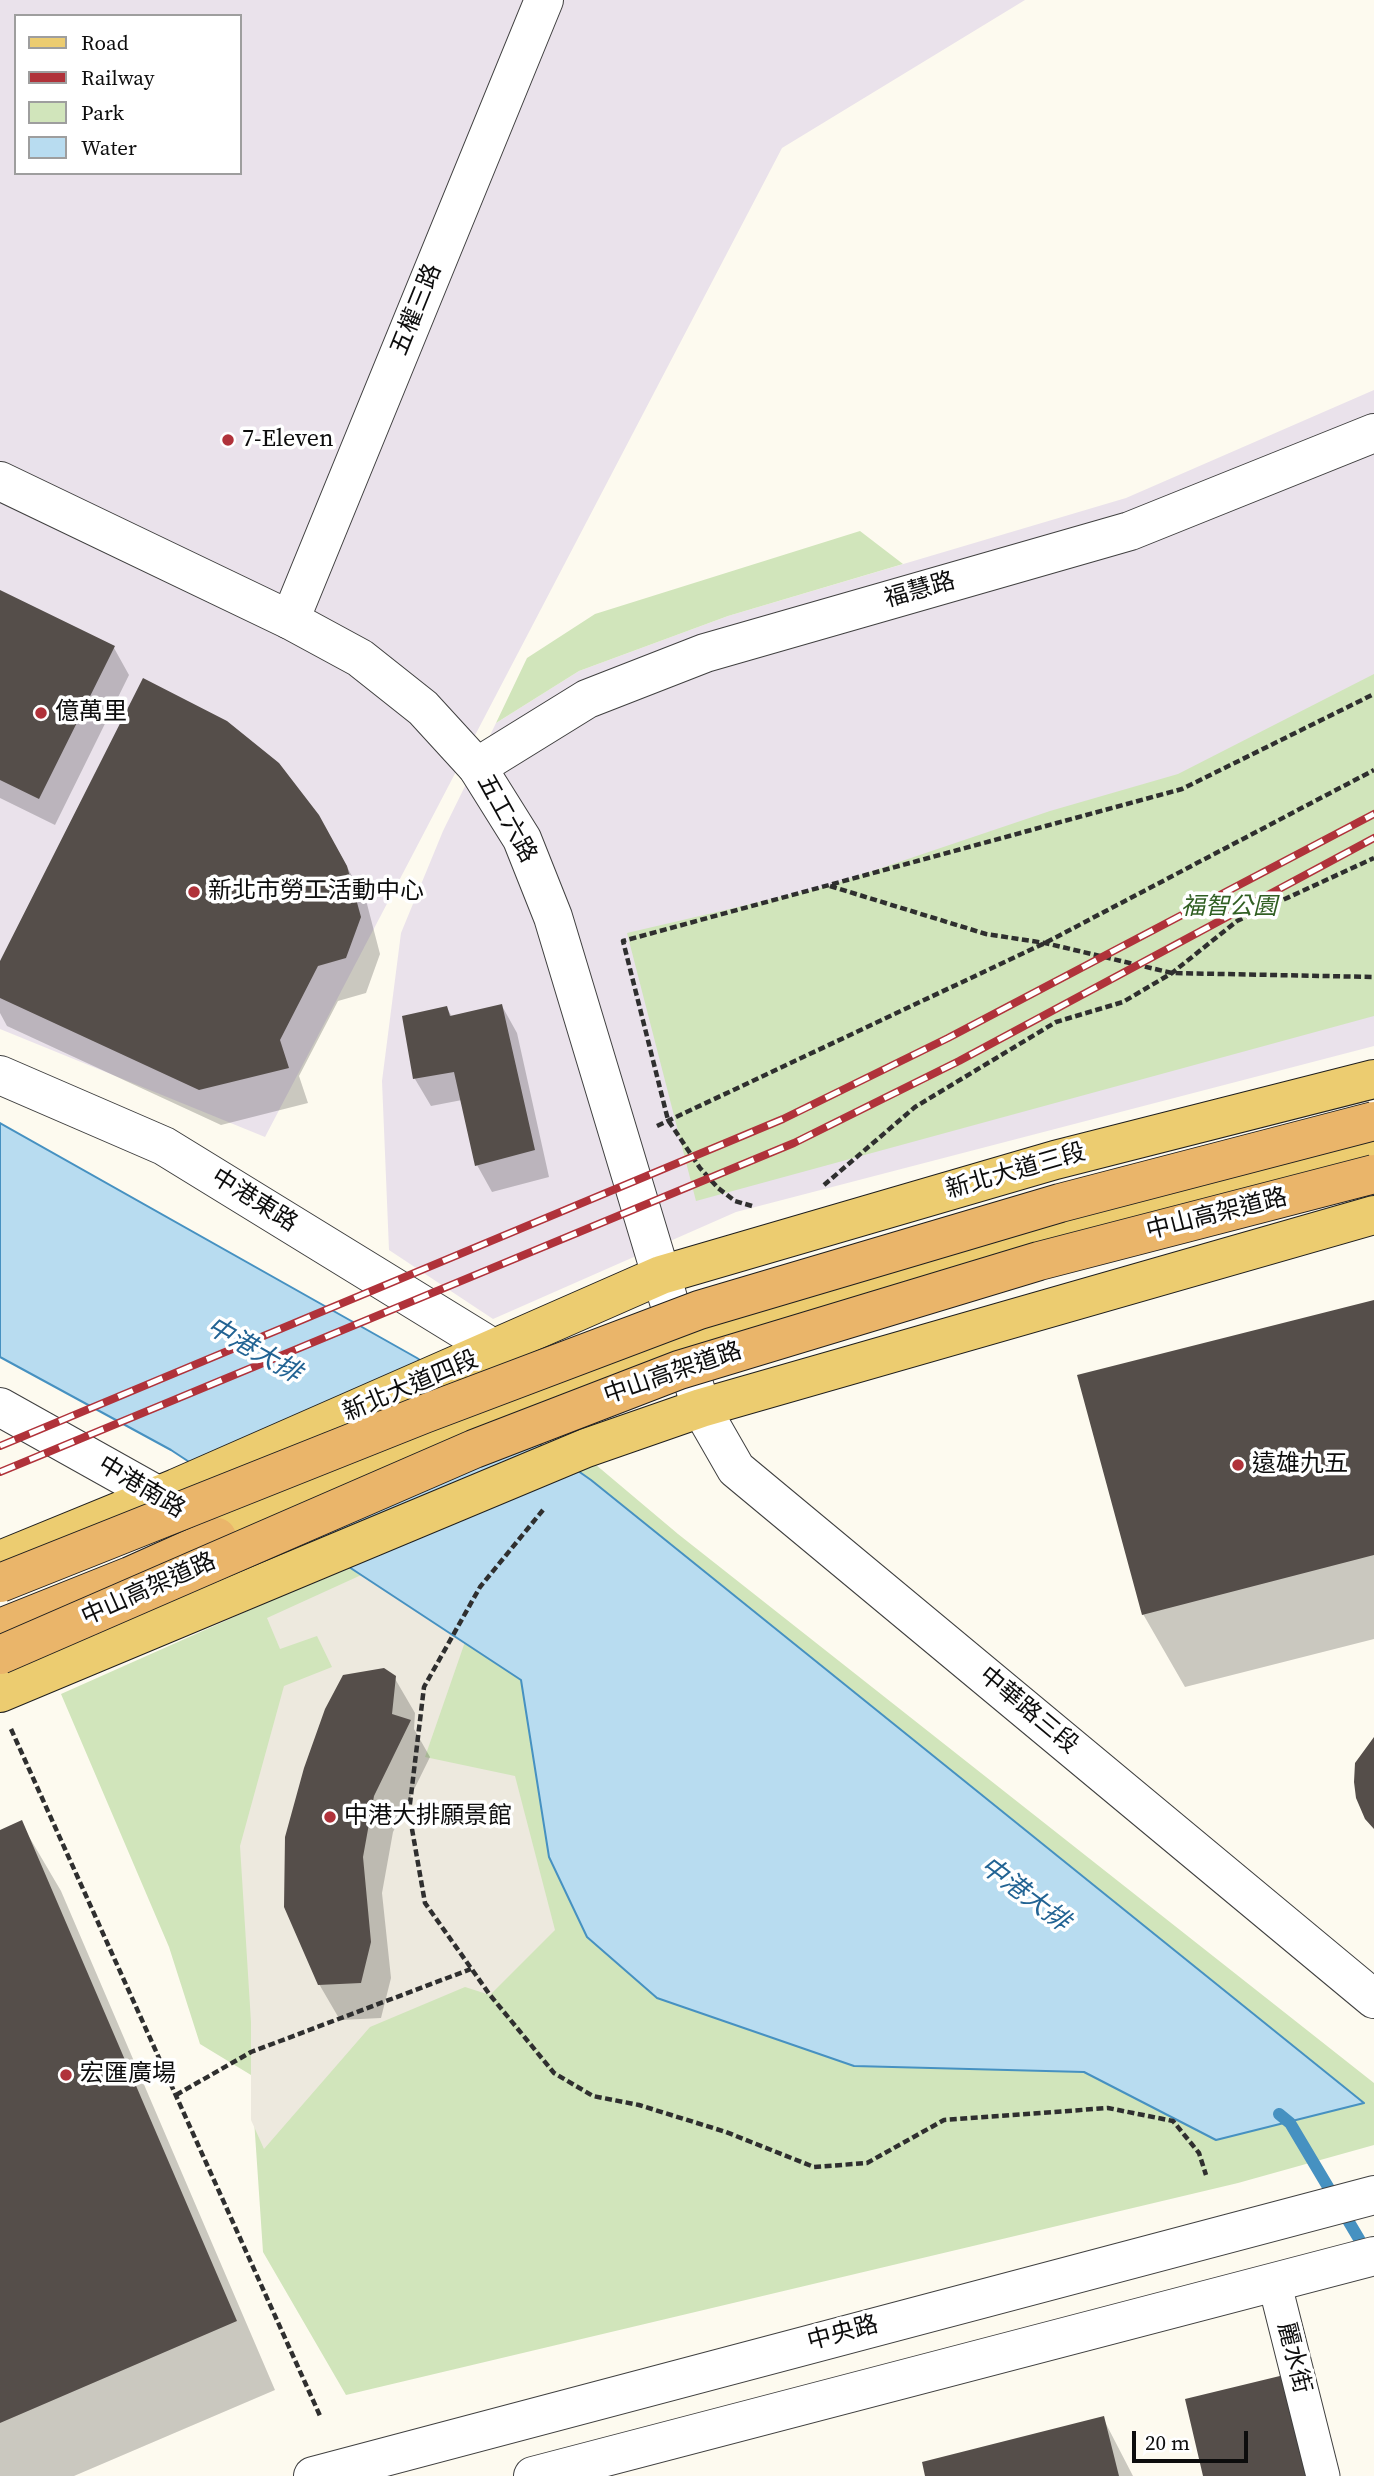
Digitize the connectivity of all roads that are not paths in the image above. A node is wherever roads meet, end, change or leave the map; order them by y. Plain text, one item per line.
1 (544, 0) edge
2 (1374, 433) edge
3 (0, 481) edge
4 (290, 620) junction
5 (477, 767) junction
6 (0, 1075) edge
7 (1374, 1079) edge
8 (1374, 1121) edge
9 (1374, 1151) edge
10 (1374, 1174) edge
11 (1374, 1215) edge
12 (662, 1275) junction
13 (682, 1344) junction
14 (496, 1350) junction
15 (617, 1367) junction
16 (531, 1405) junction
17 (0, 1407) edge
18 (701, 1408) junction
19 (172, 1492) junction
20 (217, 1537) junction
21 (0, 1560) edge
22 (285, 1571) junction
23 (0, 1583) edge
24 (0, 1628) edge
25 (0, 1655) edge
26 (4, 1709) edge
27 (1374, 1999) edge
28 (1374, 2195) edge
29 (1374, 2256) edge
30 (1282, 2278) junction
31 (422, 2462) edge
32 (313, 2476) edge
33 (533, 2476) edge
34 (1323, 2476) edge

1 - 4 street, 五權三路
2 - 5 street, 福慧路
3 - 4 street, 五工六路
4 - 5 street, 五工六路
5 - 12 street, 五工六路
6 - 14 street, 中港東路
7 - 12 main road, 新北大道三段
8 - 23 highway, 中山高架道路, bridge
9 - 13 main road
10 - 25 highway, 中山高架道路, bridge
11 - 18 main road
12 - 13 street, 五工六路
12 - 14 main road, 新北大道四段
13 - 15 main road, 新北大道四段
13 - 18 street, 五工六路
14 - 19 main road, 新北大道四段
15 - 16 main road, 新北大道四段
15 - 19 main road, 新北大道四段, bridge
16 - 20 main road, 新北大道四段
16 - 22 main road, 新北大道四段, bridge
17 - 19 street, 中港南路
18 - 22 main road, 新北大道四段
18 - 27 street, 中華路三段
19 - 20 street, 中港南路
19 - 21 main road, 新北大道四段
20 - 22 street, 中港南路
20 - 24 highway
22 - 26 main road, 新北大道四段
28 - 31 street, 中央路
29 - 30 street
30 - 33 street
30 - 34 street, 麗水街
31 - 32 street, 中央路

